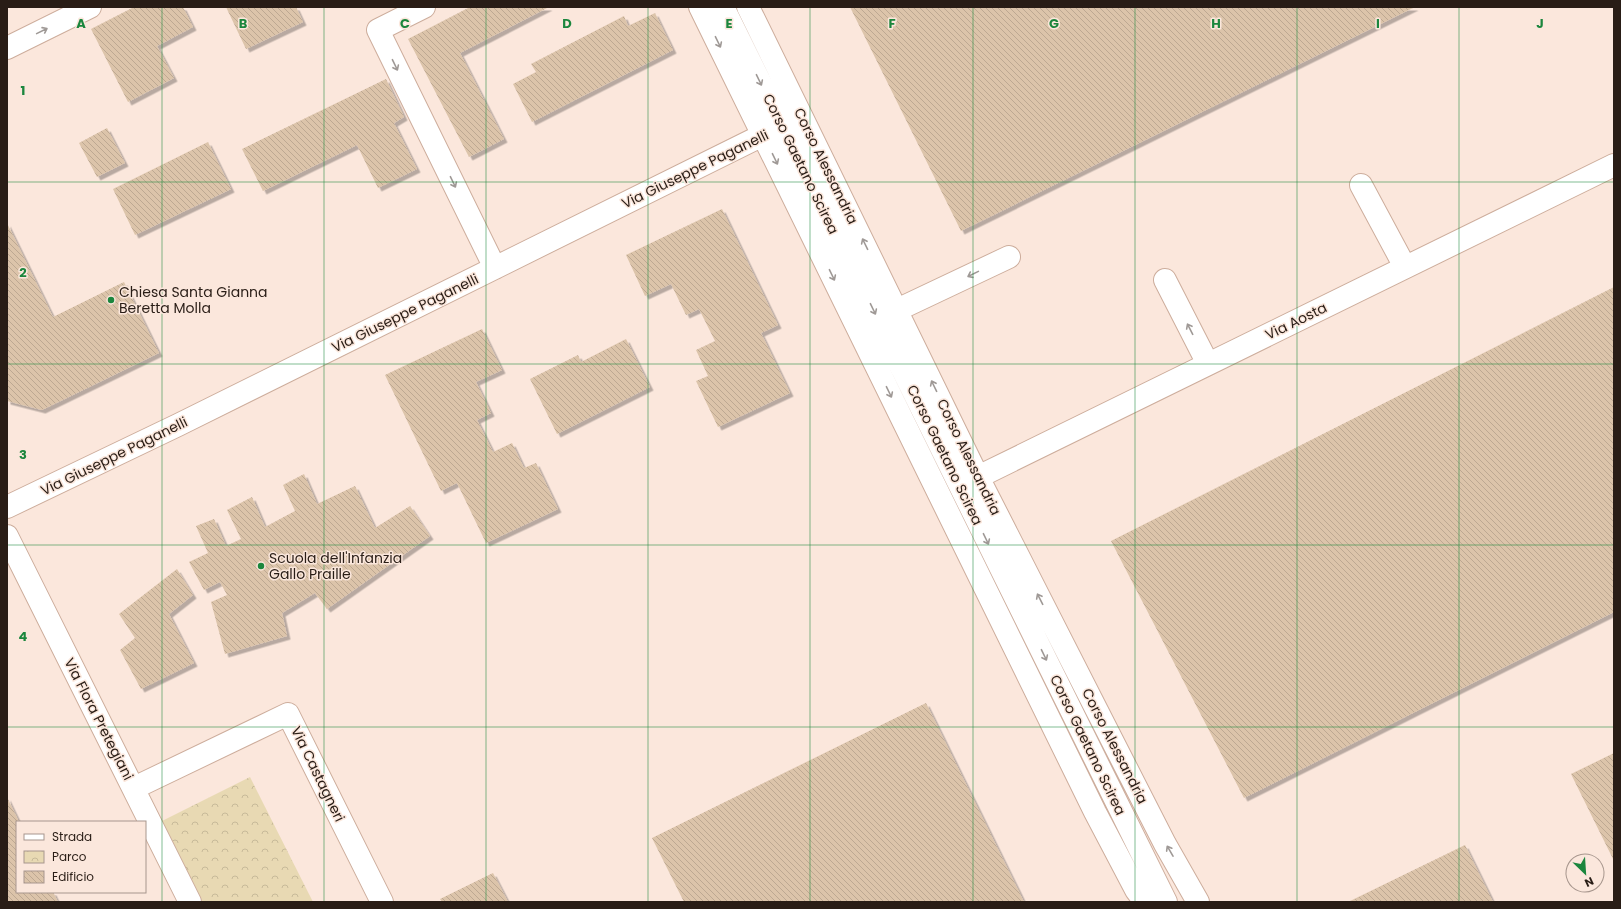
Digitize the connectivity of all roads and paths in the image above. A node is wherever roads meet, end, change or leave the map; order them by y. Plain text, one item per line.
1 (90, 7) edge
2 (424, 7) edge
3 (700, 7) edge
4 (723, 7) edge
5 (753, 9) edge
6 (7, 48) edge
7 (782, 126) junction
8 (1614, 165) edge
9 (1361, 185) dead end
10 (1009, 257) dead end
11 (1405, 267) junction
12 (495, 268) junction
13 (1165, 280) dead end
14 (897, 310) junction
15 (1208, 364) junction
16 (978, 476) junction
17 (7, 507) edge
18 (7, 536) edge
19 (134, 788) junction
20 (190, 902) edge
21 (382, 902) edge
22 (1145, 902) edge
23 (1166, 902) edge
24 (1198, 902) edge

6 -> 1 street
2 -> 12 street
3 -> 7 street, Corso Alessandria
4 -> 7 street, Corso Gaetano Scirea
5 - 7 street, Corso Alessandria
7 - 12 street, Via Giuseppe Paganelli
14 -> 7 street, Corso Alessandria
7 -> 22 street, Corso Alessandria
7 -> 23 street, Corso Gaetano Scirea
8 - 11 street, Via Aosta
9 - 11 street
10 -> 14 street
11 - 15 street, Via Aosta
12 - 17 street, Via Giuseppe Paganelli
15 -> 13 street
16 -> 14 street, Corso Alessandria
15 - 16 street, Via Aosta
24 -> 16 street, Corso Alessandria
18 - 19 street, Via Flora Pretegiani
19 - 20 street, Via Flora Pretegiani
19 - 21 street, Via Castagneri

